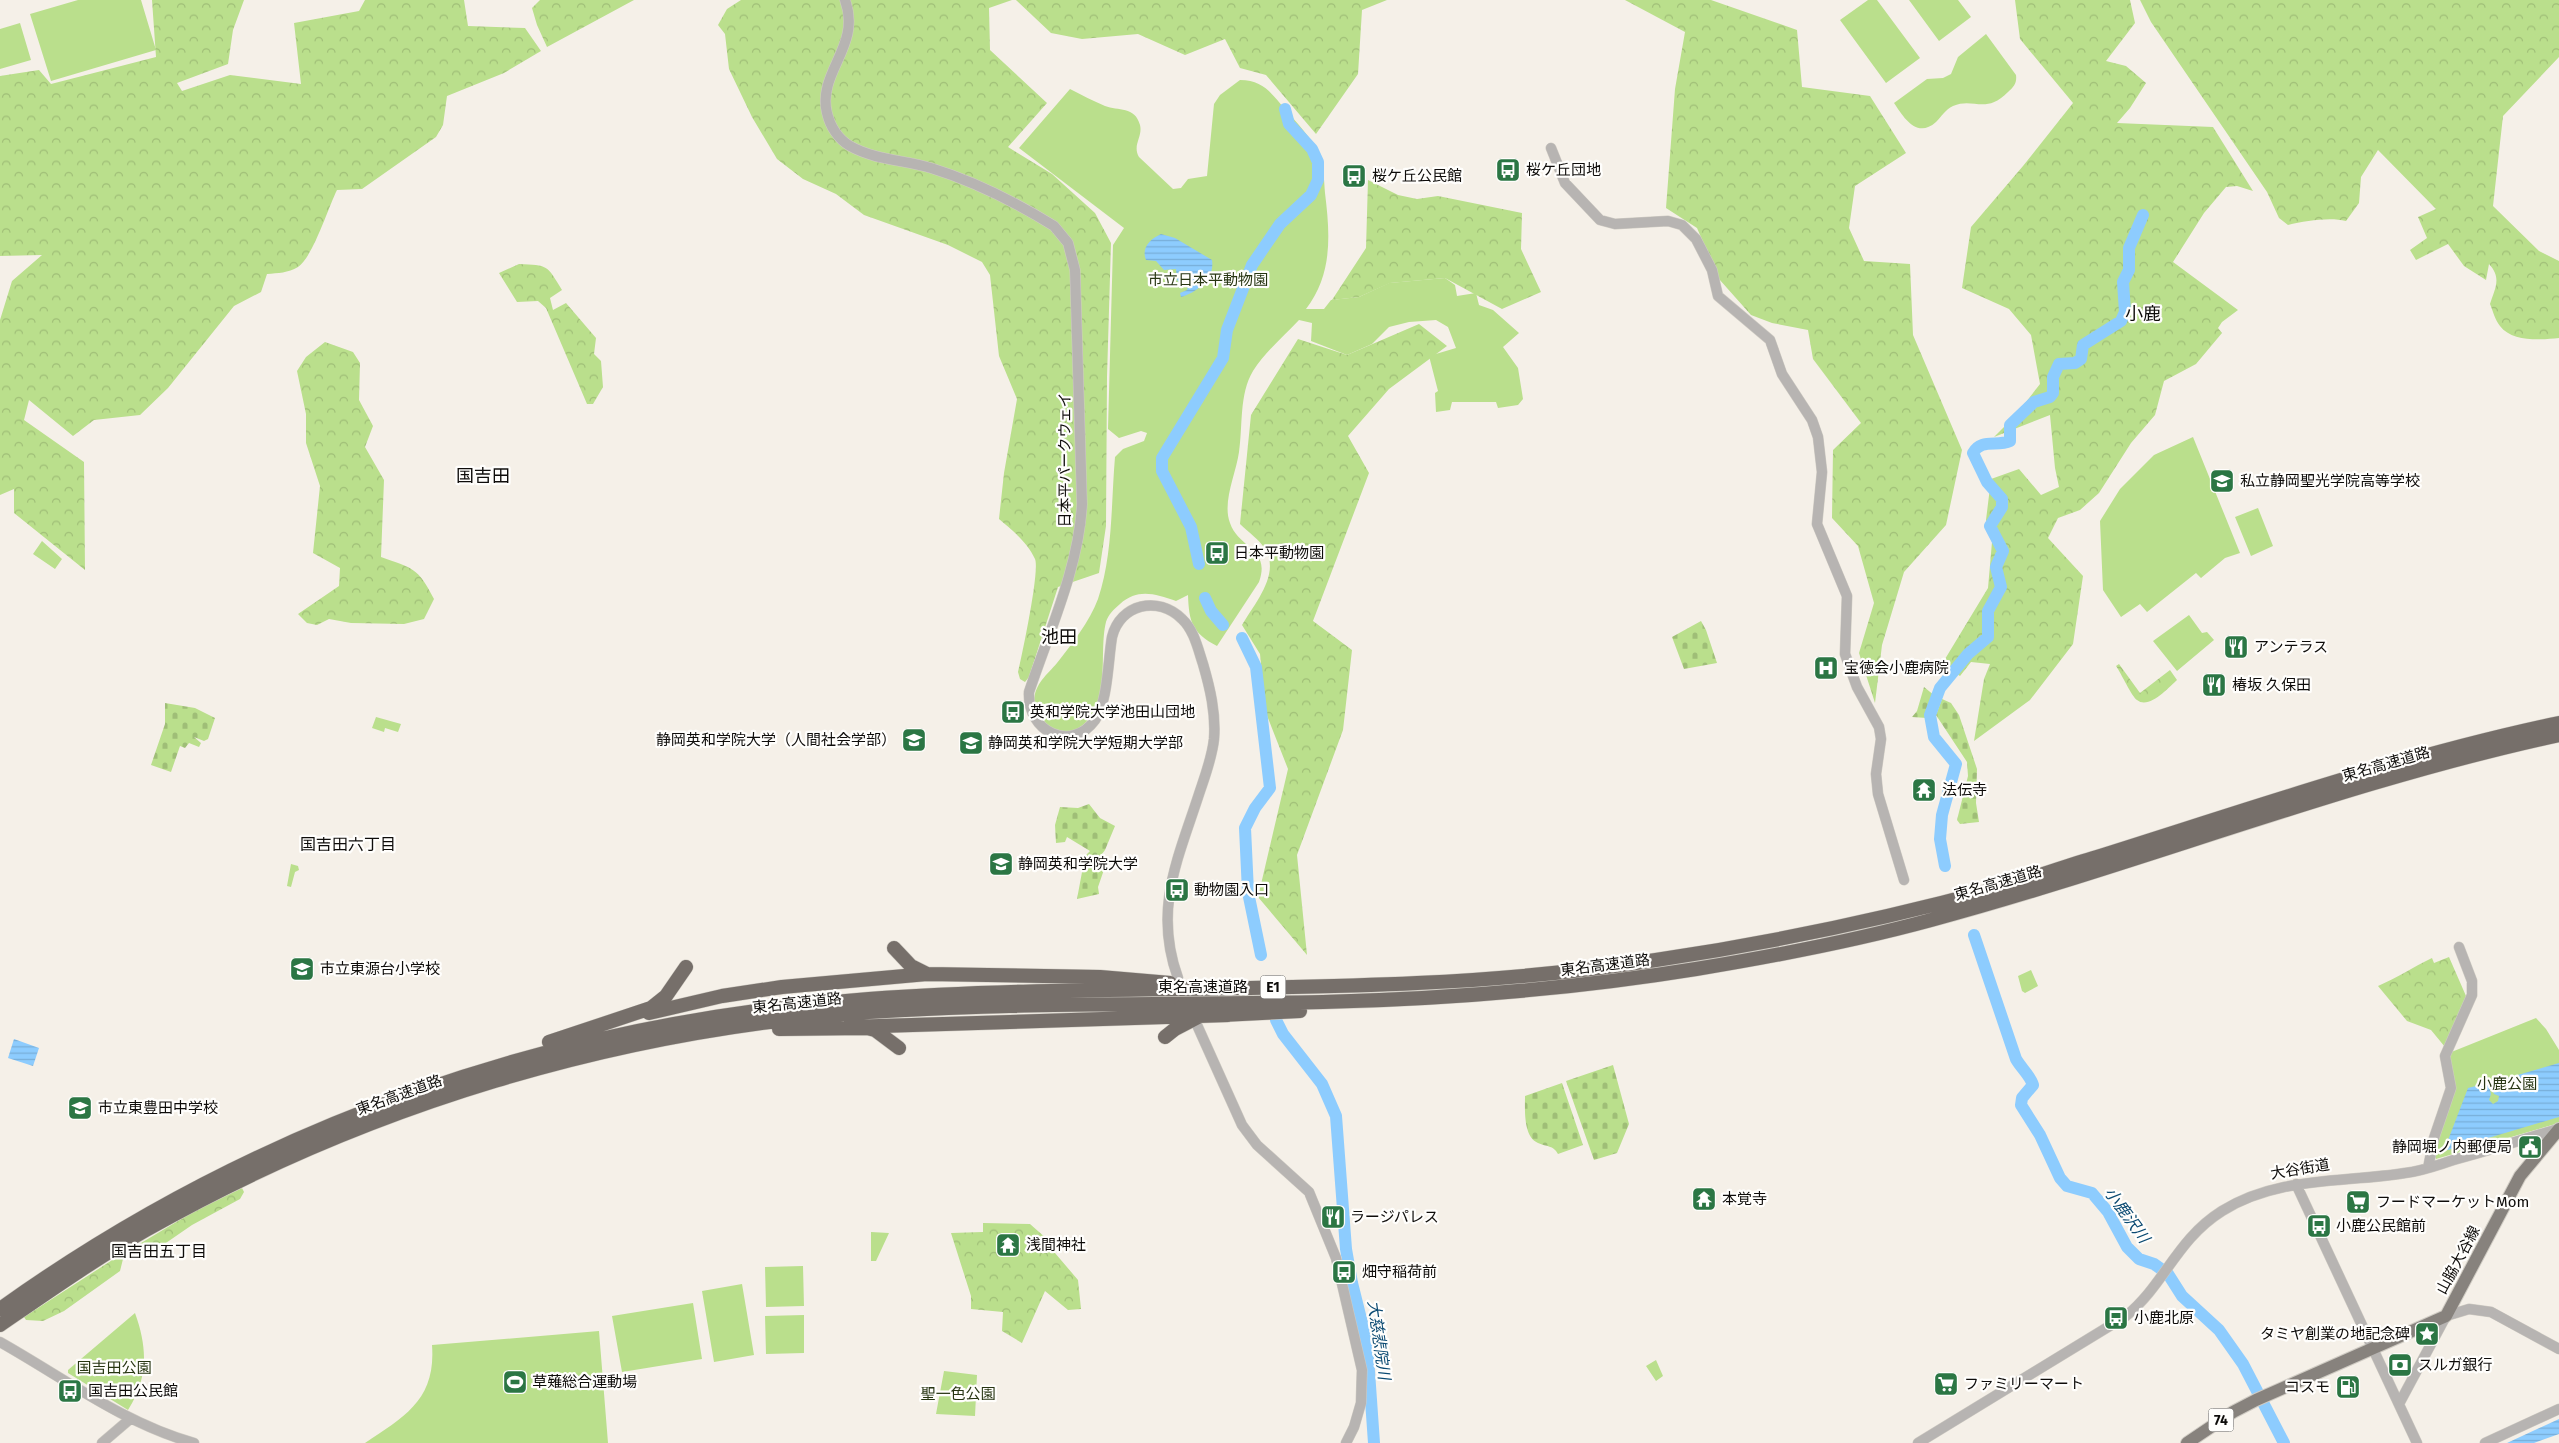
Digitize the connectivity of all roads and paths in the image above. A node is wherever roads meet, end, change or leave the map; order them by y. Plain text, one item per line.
1 (845, 0) edge
2 (1551, 148) dead end
3 (2559, 723) edge
4 (2559, 735) edge
5 (1904, 880) dead end
6 (2459, 947) dead end
7 (894, 948) dead end
8 (686, 967) dead end
9 (927, 974) junction
10 (1178, 978) dead end
11 (1205, 989) junction
12 (1453, 996) junction
13 (1229, 1015) junction
14 (600, 1025) junction
15 (1197, 1025) dead end
16 (848, 1027) junction
17 (1165, 1037) dead end
18 (668, 1038) junction
19 (899, 1048) dead end
20 (358, 1112) junction
21 (2558, 1129) edge
22 (2428, 1168) junction
23 (2296, 1184) junction
24 (20, 1303) junction
25 (0, 1309) edge
26 (2446, 1316) junction
27 (0, 1325) edge
28 (0, 1342) edge
29 (2373, 1349) junction
30 (2559, 1349) edge
31 (2399, 1404) junction
32 (2559, 1409) edge
33 (130, 1419) junction
34 (102, 1443) edge
35 (194, 1443) edge
36 (1346, 1443) edge
37 (1918, 1443) edge
38 (2187, 1443) edge
39 (2417, 1443) edge
40 (2485, 1443) edge

1 - 10 street, 日本平パークウェイ
2 - 5 street
3 - 11 highway, 東名高速道路 / E1
4 - 12 highway, 東名高速道路 / E1
6 - 22 street
7 - 9 highway
8 - 14 highway
9 - 11 highway
9 - 14 highway
11 - 20 highway, 東名高速道路 / E1
12 - 13 highway
12 - 18 highway, 東名高速道路 / E1
13 - 16 highway
13 - 17 highway
14 - 20 highway
15 - 36 street
16 - 18 highway
16 - 19 highway
18 - 24 highway, 東名高速道路 / E1
20 - 24 highway, 東名高速道路 / E1
21 - 22 street, 大谷街道
21 - 26 main road, 山脇大谷線
22 - 23 street, 大谷街道
23 - 29 street
23 - 37 street, 大谷街道
24 - 25 highway, 東名高速道路 / E1
24 - 27 highway, 東名高速道路 / E1
26 - 29 main road, 山脇大谷線 / 74
26 - 30 street
26 - 31 street
28 - 33 street
29 - 31 street
29 - 38 main road, 山脇大谷線 / 74
31 - 39 street
32 - 40 street
33 - 34 street
33 - 35 street

